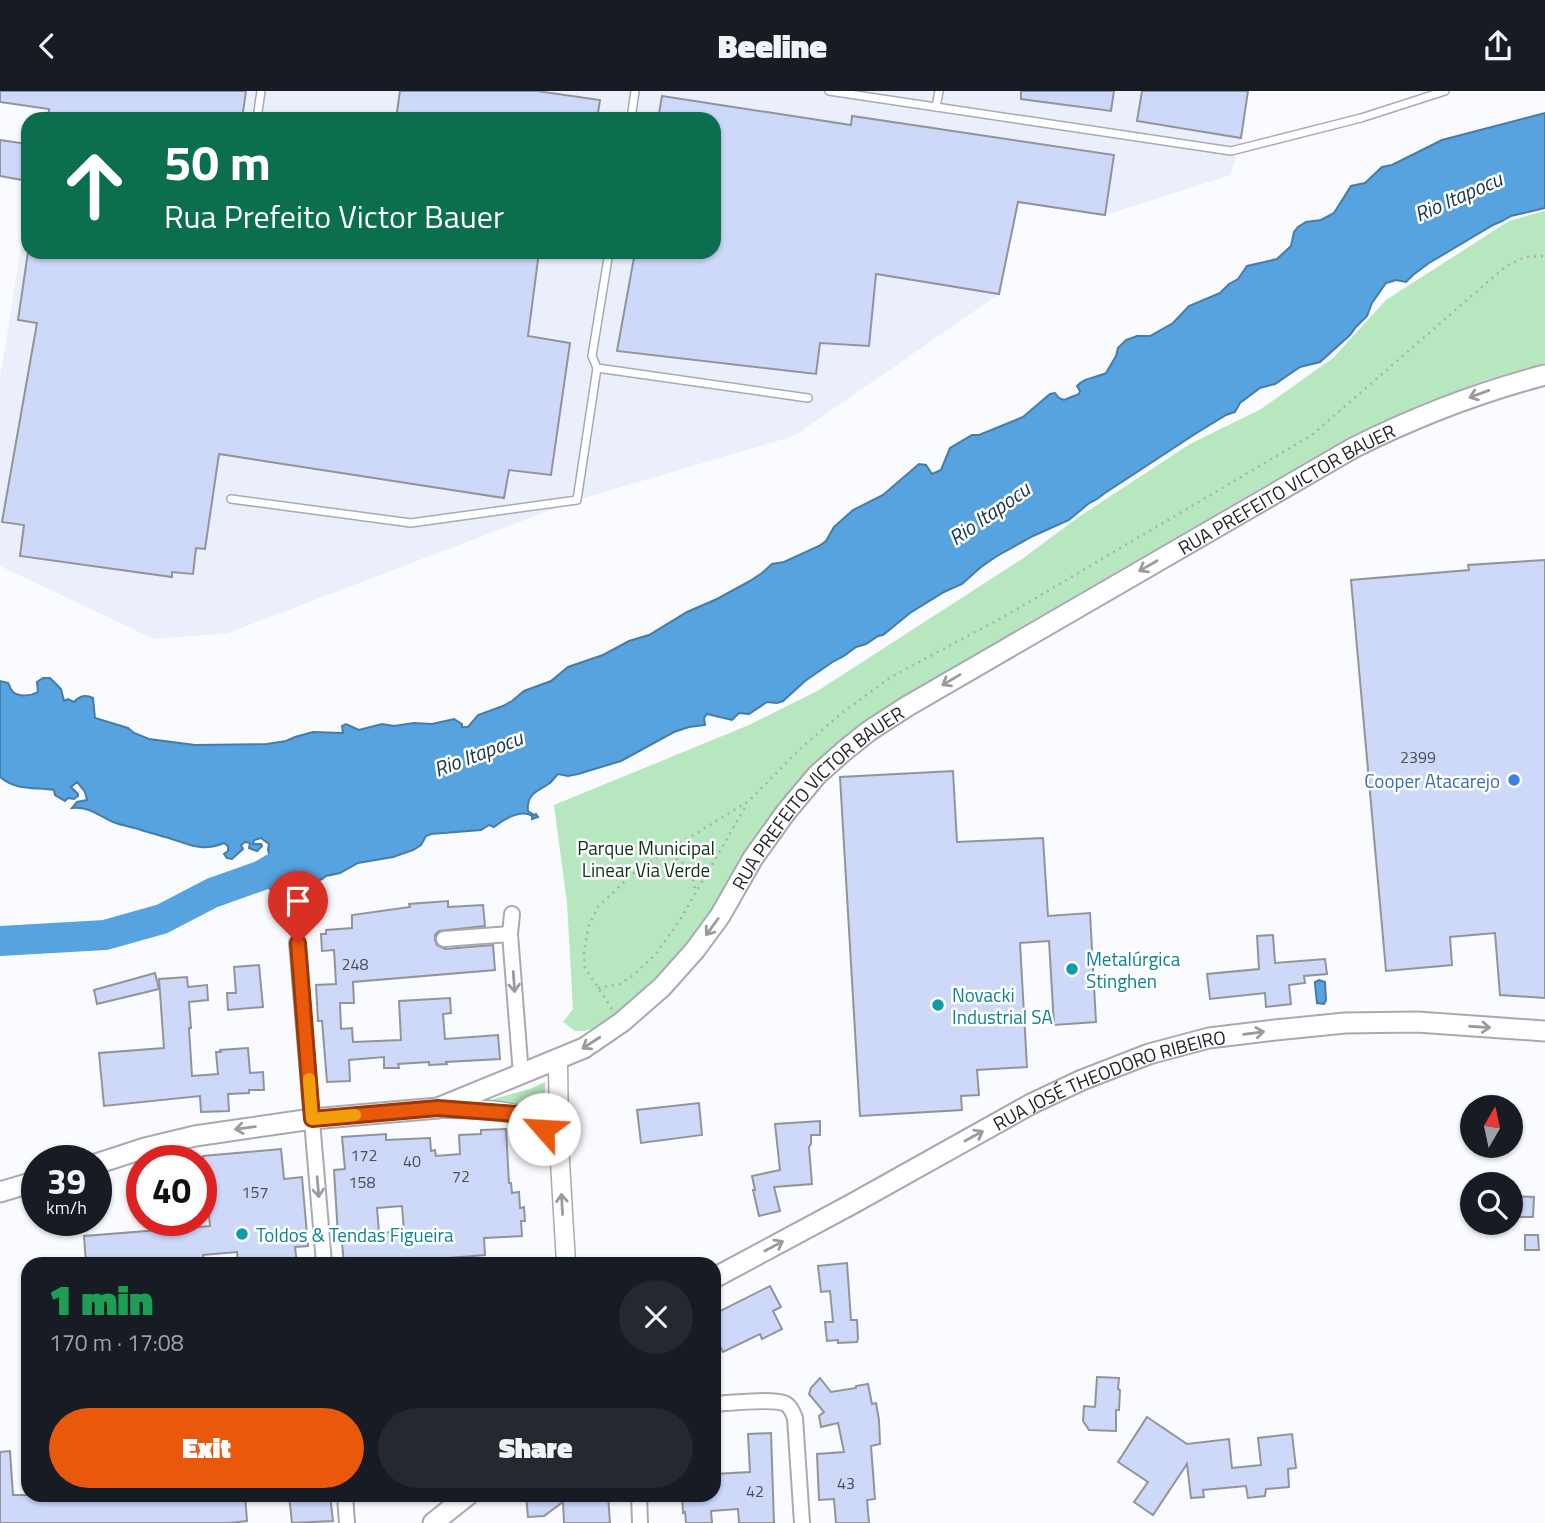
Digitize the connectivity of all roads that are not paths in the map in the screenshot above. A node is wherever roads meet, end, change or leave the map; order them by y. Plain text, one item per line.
1 (261, 91) edge
2 (635, 91) edge
3 (829, 91) edge
4 (939, 91) edge
5 (1445, 91) edge
6 (936, 107) junction
7 (258, 112) edge
8 (632, 112) edge
9 (608, 259) edge
10 (597, 367) junction
11 (1545, 375) edge
12 (808, 398) dead end
13 (232, 499) dead end
14 (512, 914) dead end
15 (510, 934) junction
16 (444, 939) dead end
17 (298, 943) dead end
18 (1545, 1031) edge
19 (558, 1059) junction
20 (521, 1075) junction
21 (438, 1108) junction
22 (312, 1119) junction
23 (559, 1145) junction
24 (112, 1159) edge
25 (21, 1186) edge
26 (0, 1192) edge
27 (324, 1257) edge
28 (566, 1257) edge
29 (721, 1274) edge
30 (721, 1404) edge
31 (346, 1502) edge
32 (459, 1502) edge
33 (639, 1502) edge
34 (347, 1523) edge
35 (433, 1523) edge
36 (640, 1523) edge
37 (802, 1523) edge

1 - 7 lane
2 - 8 lane
3 - 6 lane
4 - 6 lane
5 - 6 lane
9 - 10 lane
10 - 12 lane
10 - 13 lane
11 -> 19 main road, RUA PREFEITO VICTOR BAUER
14 - 15 street
15 - 16 street
15 -> 20 street
17 - 22 street
29 -> 18 main road, RUA JOSÉ THEODORO RIBEIRO
19 - 20 main road, RUA PREFEITO VICTOR BAUER
19 - 23 street
20 - 21 main road, RUA PREFEITO VICTOR BAUER
21 - 22 main road, RUA PREFEITO VICTOR BAUER
21 - 23 street
22 -> 24 main road, RUA PREFEITO VICTOR BAUER
22 -> 27 street
28 -> 23 street
25 - 26 main road
30 - 37 street
31 - 34 street
32 - 35 main road
33 - 36 street

